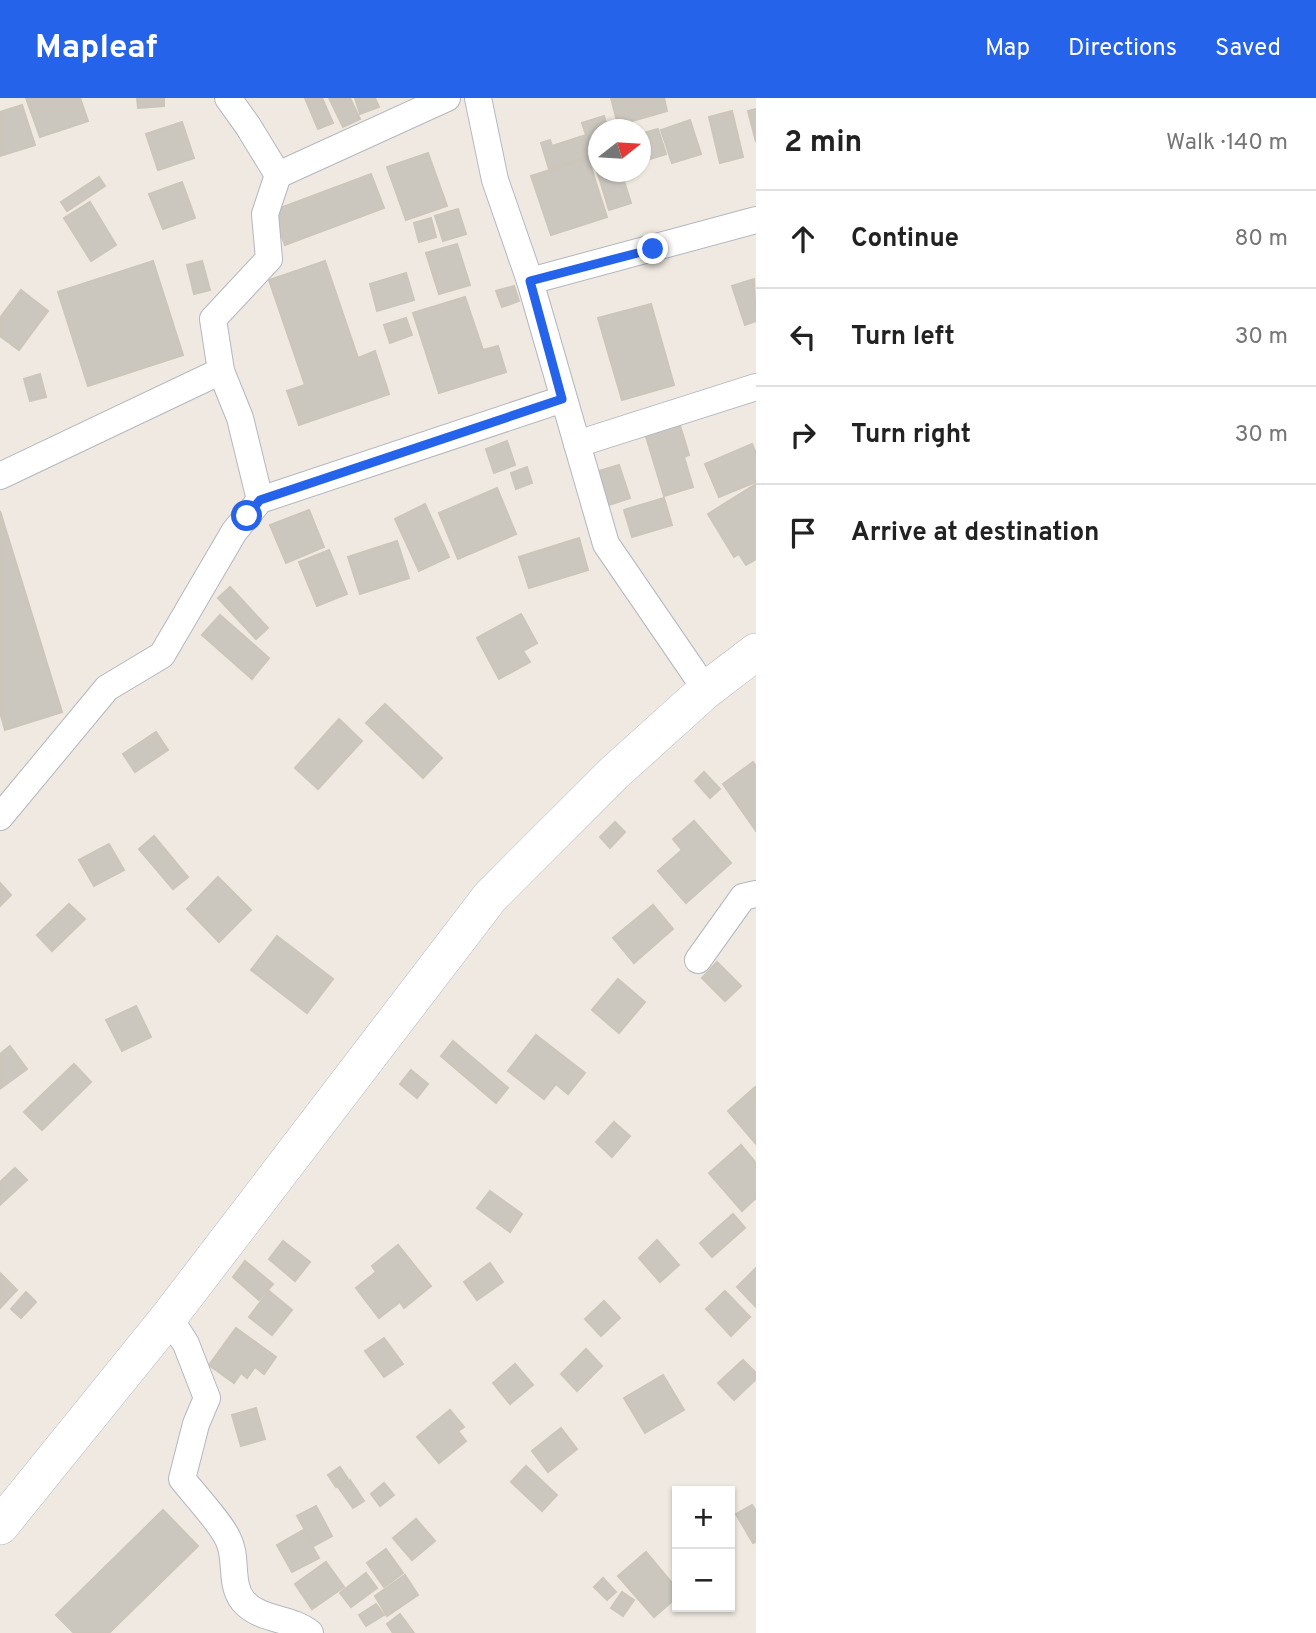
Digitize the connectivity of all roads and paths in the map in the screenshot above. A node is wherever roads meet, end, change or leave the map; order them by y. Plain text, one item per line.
1 (228, 98) edge
2 (447, 98) edge
3 (478, 98) edge
4 (278, 175) junction
5 (756, 220) edge
6 (530, 281) junction
7 (221, 371) junction
8 (756, 387) edge
9 (562, 399) junction
10 (577, 444) junction
11 (0, 476) edge
12 (260, 500) junction
13 (756, 652) edge
14 (706, 690) junction
15 (0, 817) edge
16 (756, 894) edge
17 (698, 960) dead end
18 (169, 1317) junction
19 (0, 1526) edge
20 (310, 1633) edge

1 - 4 street
2 - 4 street
3 - 6 street
4 - 7 street
5 - 6 street
6 - 9 street
7 - 11 street
7 - 12 street
8 - 10 street
9 - 10 street
9 - 12 street
10 - 14 street
12 - 15 street
13 - 14 street
14 - 18 street
16 - 17 street
18 - 19 street
18 - 20 street

